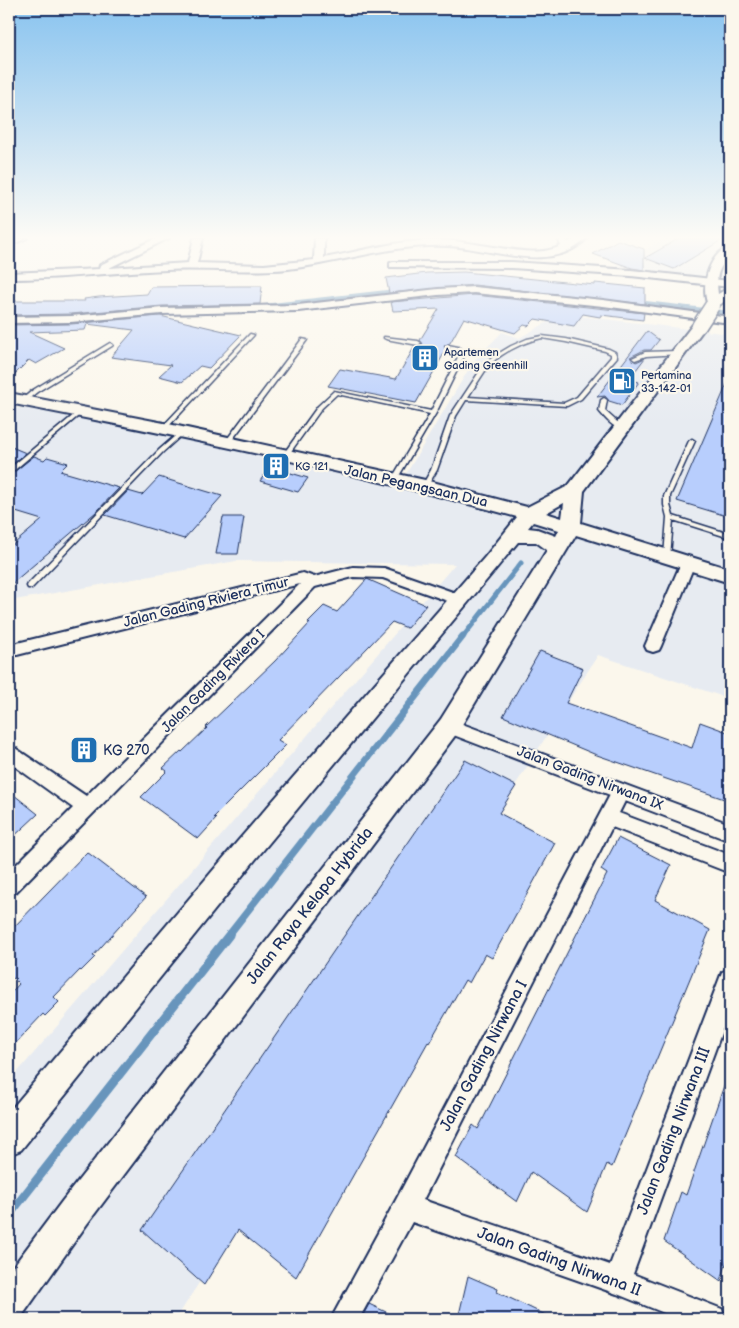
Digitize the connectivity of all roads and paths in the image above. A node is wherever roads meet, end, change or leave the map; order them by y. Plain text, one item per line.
1 (368, 300) edge
2 (580, 300) edge
3 (711, 300) edge
4 (719, 300) edge
5 (712, 305) junction
6 (9, 320) edge
7 (730, 320) edge
8 (252, 335) dead end
9 (386, 338) dead end
10 (304, 340) dead end
11 (418, 343) dead end
12 (110, 345) dead end
13 (448, 347) dead end
14 (678, 353) junction
15 (635, 358) dead end
16 (465, 398) junction
17 (16, 399) edge
18 (604, 400) dead end
19 (81, 411) junction
20 (433, 413) junction
21 (164, 428) junction
22 (621, 428) junction
23 (182, 432) junction
24 (692, 441) dead end
25 (227, 442) junction
26 (285, 456) junction
27 (9, 472) edge
28 (394, 480) junction
29 (425, 486) junction
30 (575, 490) junction
31 (500, 507) junction
32 (529, 514) junction
33 (670, 517) junction
34 (513, 536) junction
35 (730, 536) edge
36 (563, 538) junction
37 (500, 552) junction
38 (667, 557) junction
39 (688, 563) junction
40 (730, 576) edge
41 (310, 583) junction
42 (30, 586) dead end
43 (459, 600) junction
44 (653, 646) dead end
45 (9, 650) edge
46 (449, 726) junction
47 (9, 753) edge
48 (621, 791) junction
49 (87, 807) junction
50 (609, 817) junction
51 (730, 832) edge
52 (730, 864) edge
53 (9, 885) edge
54 (730, 980) edge
55 (9, 1138) edge
56 (406, 1207) junction
57 (617, 1281) junction
58 (9, 1303) edge
59 (344, 1319) edge
60 (712, 1319) edge

1 - 6 street
2 - 7 street
3 - 5 street
4 - 5 street
5 - 14 main road, bridge
8 - 21 lane
9 - 11 lane
10 - 25 lane
12 - 17 lane
13 - 20 lane
14 - 15 lane
14 - 22 main road
16 - 16 lane
16 - 29 lane
17 - 19 main road, Jalan Pegangsaan Dua
18 - 22 lane
19 - 21 main road, Jalan Pegangsaan Dua
19 - 27 lane
20 - 26 lane
20 - 28 lane
21 - 23 main road, Jalan Pegangsaan Dua
22 - 30 main road
23 - 25 main road, Jalan Pegangsaan Dua
23 - 42 lane
24 - 33 lane
25 - 26 main road, Jalan Pegangsaan Dua
26 - 28 main road, Jalan Pegangsaan Dua
28 - 29 main road, Jalan Pegangsaan Dua
29 - 31 main road, Jalan Pegangsaan Dua
30 - 32 main road
30 - 36 main road, Jalan Raya Kelapa Hybrida
31 - 32 main road, Jalan Pegangsaan Dua
31 - 37 main road
32 - 34 main road
32 - 36 main road, Jalan Pegangsaan Dua
33 - 35 lane
33 - 38 lane
34 - 36 main road
34 - 37 main road
36 - 38 main road, Jalan Pegangsaan Dua
36 - 46 main road, Jalan Raya Kelapa Hybrida
37 - 43 main road
38 - 39 main road, Jalan Pegangsaan Dua
39 - 40 main road, Jalan Pegangsaan Dua
39 - 44 street
41 - 43 street, Jalan Gading Riviera Timur
41 - 45 street, Jalan Gading Riviera Timur
41 - 49 street, Jalan Gading Riviera I
43 - 55 main road
46 - 48 street, Jalan Gading Nirwana IX
46 - 58 main road, Jalan Raya Kelapa Hybrida
47 - 49 street
48 - 50 street, Jalan Gading Nirwana I
48 - 51 street, Jalan Gading Nirwana IX
49 - 53 street, Jalan Gading Riviera I
50 - 52 street
50 - 56 street, Jalan Gading Nirwana I
54 - 57 street, Jalan Gading Nirwana III
56 - 57 street, Jalan Gading Nirwana II
56 - 59 street, Jalan Gading Nirwana I
57 - 60 street, Jalan Gading Nirwana II

